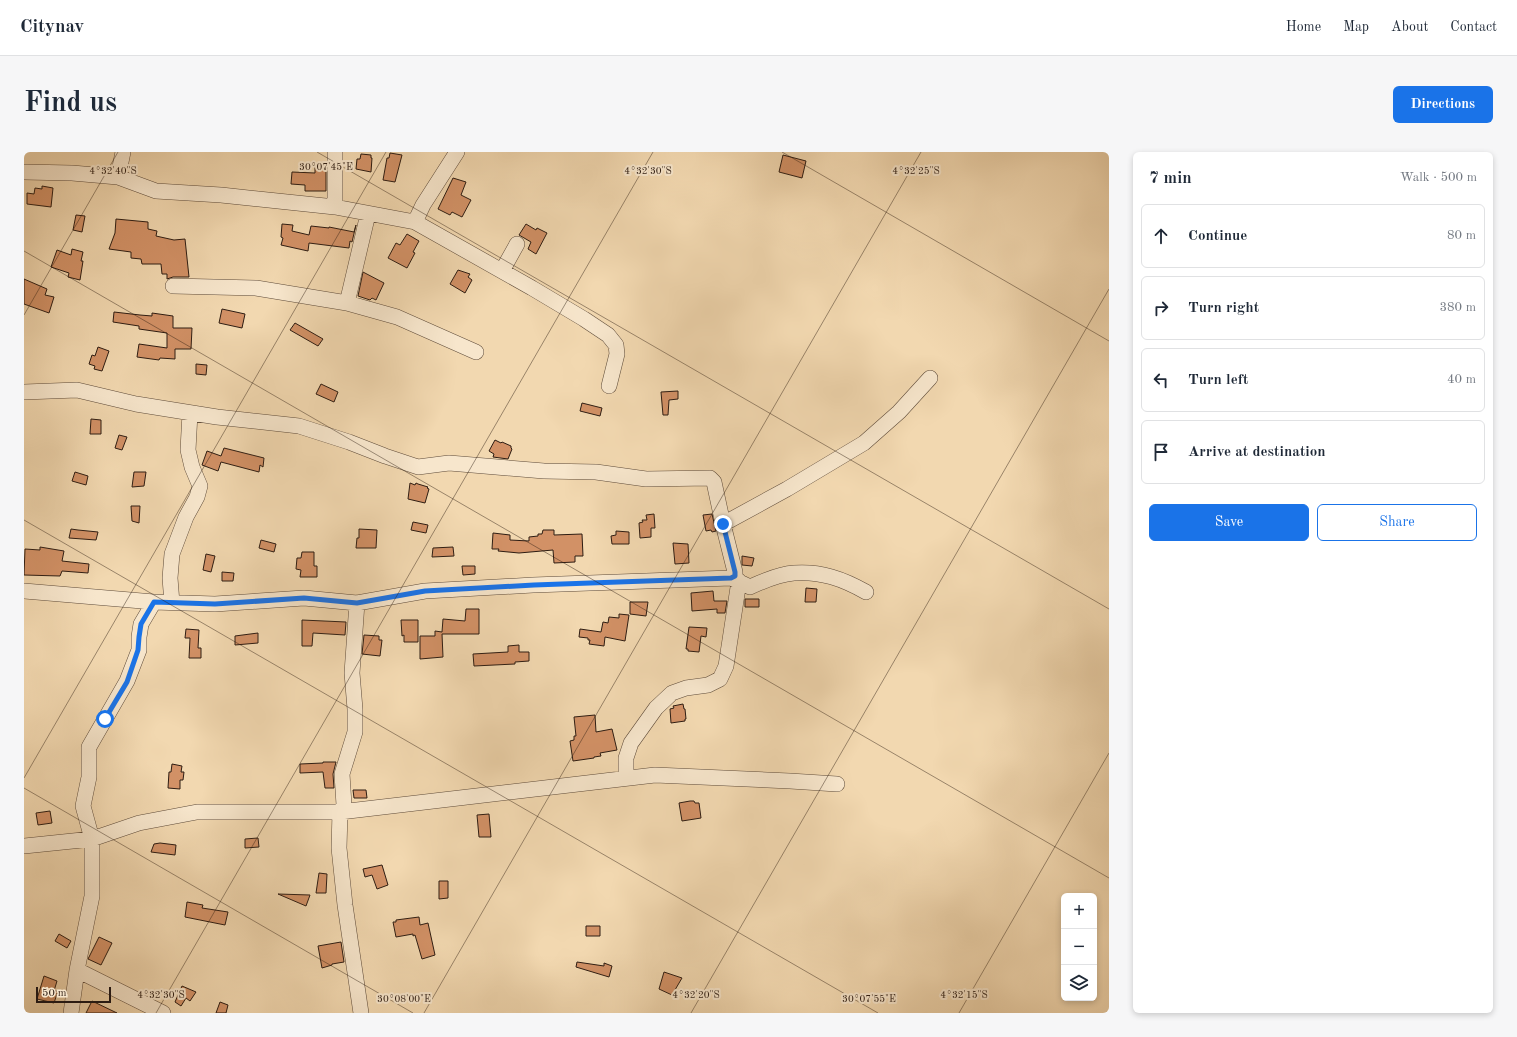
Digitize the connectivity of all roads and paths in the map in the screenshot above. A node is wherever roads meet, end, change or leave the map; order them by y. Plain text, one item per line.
1 (123, 152) edge
2 (335, 152) edge
3 (457, 152) edge
4 (24, 172) edge
5 (118, 177) junction
6 (336, 207) junction
7 (368, 214) junction
8 (415, 222) junction
9 (517, 244) dead end
10 (502, 270) junction
11 (173, 286) dead end
12 (347, 303) junction
13 (476, 352) dead end
14 (930, 378) dead end
15 (609, 386) dead end
16 (24, 392) edge
17 (190, 412) junction
18 (723, 524) junction
19 (735, 580) junction
20 (24, 591) edge
21 (866, 592) dead end
22 (154, 602) junction
23 (172, 603) junction
24 (357, 603) junction
25 (626, 778) junction
26 (837, 784) dead end
27 (340, 812) junction
28 (92, 839) junction
29 (24, 846) edge
30 (77, 970) junction
31 (71, 1013) edge
32 (163, 1013) edge
33 (361, 1013) edge

1 - 5 street
2 - 6 street
3 - 8 street
4 - 5 street
5 - 6 street
6 - 7 street
7 - 8 street
7 - 12 street
8 - 10 street
9 - 10 street
10 - 15 street
11 - 12 street
12 - 13 street
14 - 18 street
16 - 17 street
17 - 18 street
17 - 23 street
18 - 19 street
19 - 21 street
19 - 24 street
19 - 25 street
20 - 22 street
22 - 23 street
22 - 28 street
23 - 24 street
24 - 27 street
25 - 26 street
25 - 27 street
27 - 28 street
27 - 33 street
28 - 29 street
28 - 30 street
30 - 31 street
30 - 32 street

